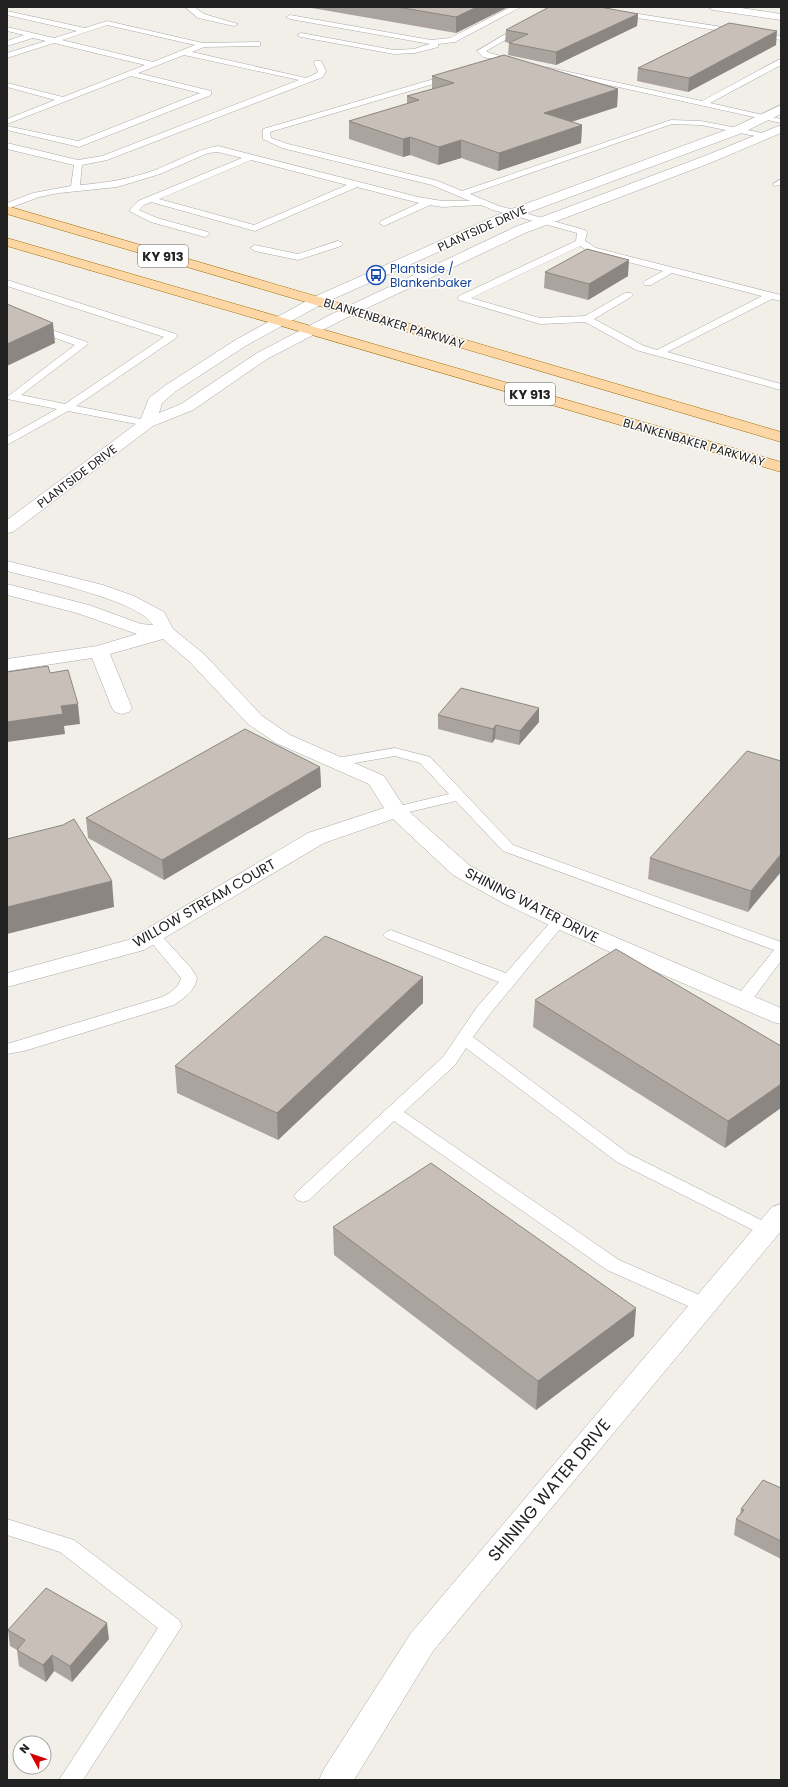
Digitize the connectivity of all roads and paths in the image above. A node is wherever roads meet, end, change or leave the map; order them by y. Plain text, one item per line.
1 (189, 7) edge
2 (517, 7) edge
3 (579, 7) edge
4 (713, 7) edge
5 (7, 13) edge
6 (290, 17) dead end
7 (781, 17) edge
8 (535, 22) edge
9 (234, 24) dead end
10 (7, 29) edge
11 (85, 30) junction
12 (33, 35) junction
13 (300, 35) dead end
14 (781, 38) edge
15 (55, 40) junction
16 (452, 40) junction
17 (7, 44) edge
18 (257, 44) dead end
19 (203, 45) junction
20 (185, 53) junction
21 (7, 56) edge
22 (781, 62) edge
23 (318, 63) dead end
24 (155, 65) junction
25 (460, 73) edge
26 (132, 74) junction
27 (307, 80) junction
28 (7, 85) edge
29 (64, 100) junction
30 (702, 104) junction
31 (781, 110) edge
32 (764, 118) junction
33 (781, 121) edge
34 (7, 122) edge
35 (7, 128) edge
36 (781, 129) edge
37 (738, 130) junction
38 (765, 136) junction
39 (7, 146) edge
40 (248, 158) junction
41 (78, 163) junction
42 (633, 168) junction
43 (660, 177) junction
44 (356, 184) junction
45 (75, 189) junction
46 (461, 194) junction
47 (151, 199) junction
48 (428, 202) junction
49 (484, 203) junction
50 (7, 206) edge
51 (7, 210) edge
52 (514, 213) junction
53 (542, 221) junction
54 (384, 223) dead end
55 (205, 234) dead end
56 (7, 242) edge
57 (580, 242) junction
58 (338, 244) dead end
59 (255, 248) dead end
60 (671, 270) junction
61 (7, 283) edge
62 (648, 283) dead end
63 (628, 294) dead end
64 (776, 297) edge
65 (319, 300) junction
66 (352, 310) junction
67 (7, 318) edge
68 (587, 319) junction
69 (279, 321) junction
70 (312, 331) junction
71 (658, 353) junction
72 (781, 388) edge
73 (10, 398) edge
74 (66, 408) junction
75 (147, 423) junction
76 (781, 437) edge
77 (7, 442) edge
78 (781, 467) edge
79 (7, 528) edge
80 (7, 566) edge
81 (7, 589) edge
82 (166, 632) junction
83 (99, 651) junction
84 (7, 665) edge
85 (122, 708) dead end
86 (336, 762) junction
87 (458, 796) junction
88 (396, 812) junction
89 (559, 921) junction
90 (153, 935) junction
91 (391, 935) dead end
92 (781, 947) edge
93 (781, 951) edge
94 (7, 980) edge
95 (509, 980) junction
96 (743, 1000) junction
97 (781, 1017) edge
98 (464, 1038) junction
99 (7, 1049) edge
100 (393, 1112) junction
101 (303, 1196) dead end
102 (774, 1222) edge
103 (704, 1306) junction
104 (7, 1527) edge
105 (70, 1780) edge
106 (336, 1780) edge

1 - 9 lane
2 - 16 lane
3 - 14 lane
4 - 7 street
5 - 11 lane
6 - 16 lane
8 - 30 lane
10 - 12 lane
11 - 15 lane
11 - 19 lane
12 - 15 lane
12 - 17 lane
13 - 16 lane
15 - 21 lane
15 - 24 lane
18 - 19 lane
19 - 20 lane
20 - 24 lane
20 - 27 lane
22 - 30 lane
23 - 27 lane
24 - 26 lane
25 - 46 lane
26 - 29 lane
26 - 35 lane
27 - 41 lane
28 - 29 lane
29 - 34 lane
30 - 32 lane
31 - 32 street, PLANTSIDE DRIVE
32 - 33 lane
32 - 37 street, PLANTSIDE DRIVE
36 - 38 street, PLANTSIDE DRIVE
37 - 38 lane
37 - 42 street, PLANTSIDE DRIVE
37 - 46 lane
38 - 43 street, PLANTSIDE DRIVE
39 - 41 lane
40 - 44 lane
40 - 45 lane
40 - 47 lane
41 - 45 lane
42 - 43 street
42 - 52 street, PLANTSIDE DRIVE
43 - 53 street, PLANTSIDE DRIVE
44 - 47 lane
44 - 48 lane
45 - 50 lane
46 - 49 lane
47 - 55 lane
48 - 49 lane
48 - 54 lane
49 - 52 lane
51 - 65 main road, BLANKENBAKER PARKWAY / KY 913
52 - 53 lane
52 - 65 street, PLANTSIDE DRIVE
53 - 57 lane
53 - 66 street, PLANTSIDE DRIVE
56 - 69 main road, BLANKENBAKER PARKWAY / KY 913
57 - 60 lane
57 - 68 lane
58 - 59 lane
60 - 62 lane
60 - 64 lane
61 - 74 lane
63 - 68 lane
64 - 71 lane
65 - 66 main road, BLANKENBAKER PARKWAY / KY 913
65 - 69 street, PLANTSIDE DRIVE
66 - 70 street, PLANTSIDE DRIVE
66 - 76 main road, BLANKENBAKER PARKWAY / KY 913
67 - 73 lane
68 - 71 lane
69 - 70 main road, BLANKENBAKER PARKWAY / KY 913
69 - 75 street, PLANTSIDE DRIVE
70 - 75 street, PLANTSIDE DRIVE
70 - 78 main road, BLANKENBAKER PARKWAY / KY 913
71 - 72 lane
73 - 74 lane
74 - 75 lane
74 - 77 lane
75 - 79 street, PLANTSIDE DRIVE
80 - 82 street, SHINING WATER DRIVE
81 - 82 street
82 - 83 street
82 - 86 street, SHINING WATER DRIVE
83 - 84 street
83 - 85 street
86 - 87 lane
86 - 88 street, SHINING WATER DRIVE
87 - 88 lane
87 - 92 lane
88 - 89 street, SHINING WATER DRIVE
88 - 90 street, WILLOW STREAM COURT
89 - 95 lane
89 - 96 street, SHINING WATER DRIVE
90 - 94 street, WILLOW STREAM COURT
90 - 99 lane
91 - 95 lane
93 - 96 lane
95 - 98 lane
96 - 97 street, SHINING WATER DRIVE
98 - 100 lane
98 - 102 lane
100 - 101 lane
100 - 103 lane
102 - 103 street, SHINING WATER DRIVE
103 - 106 street, SHINING WATER DRIVE
104 - 105 lane

